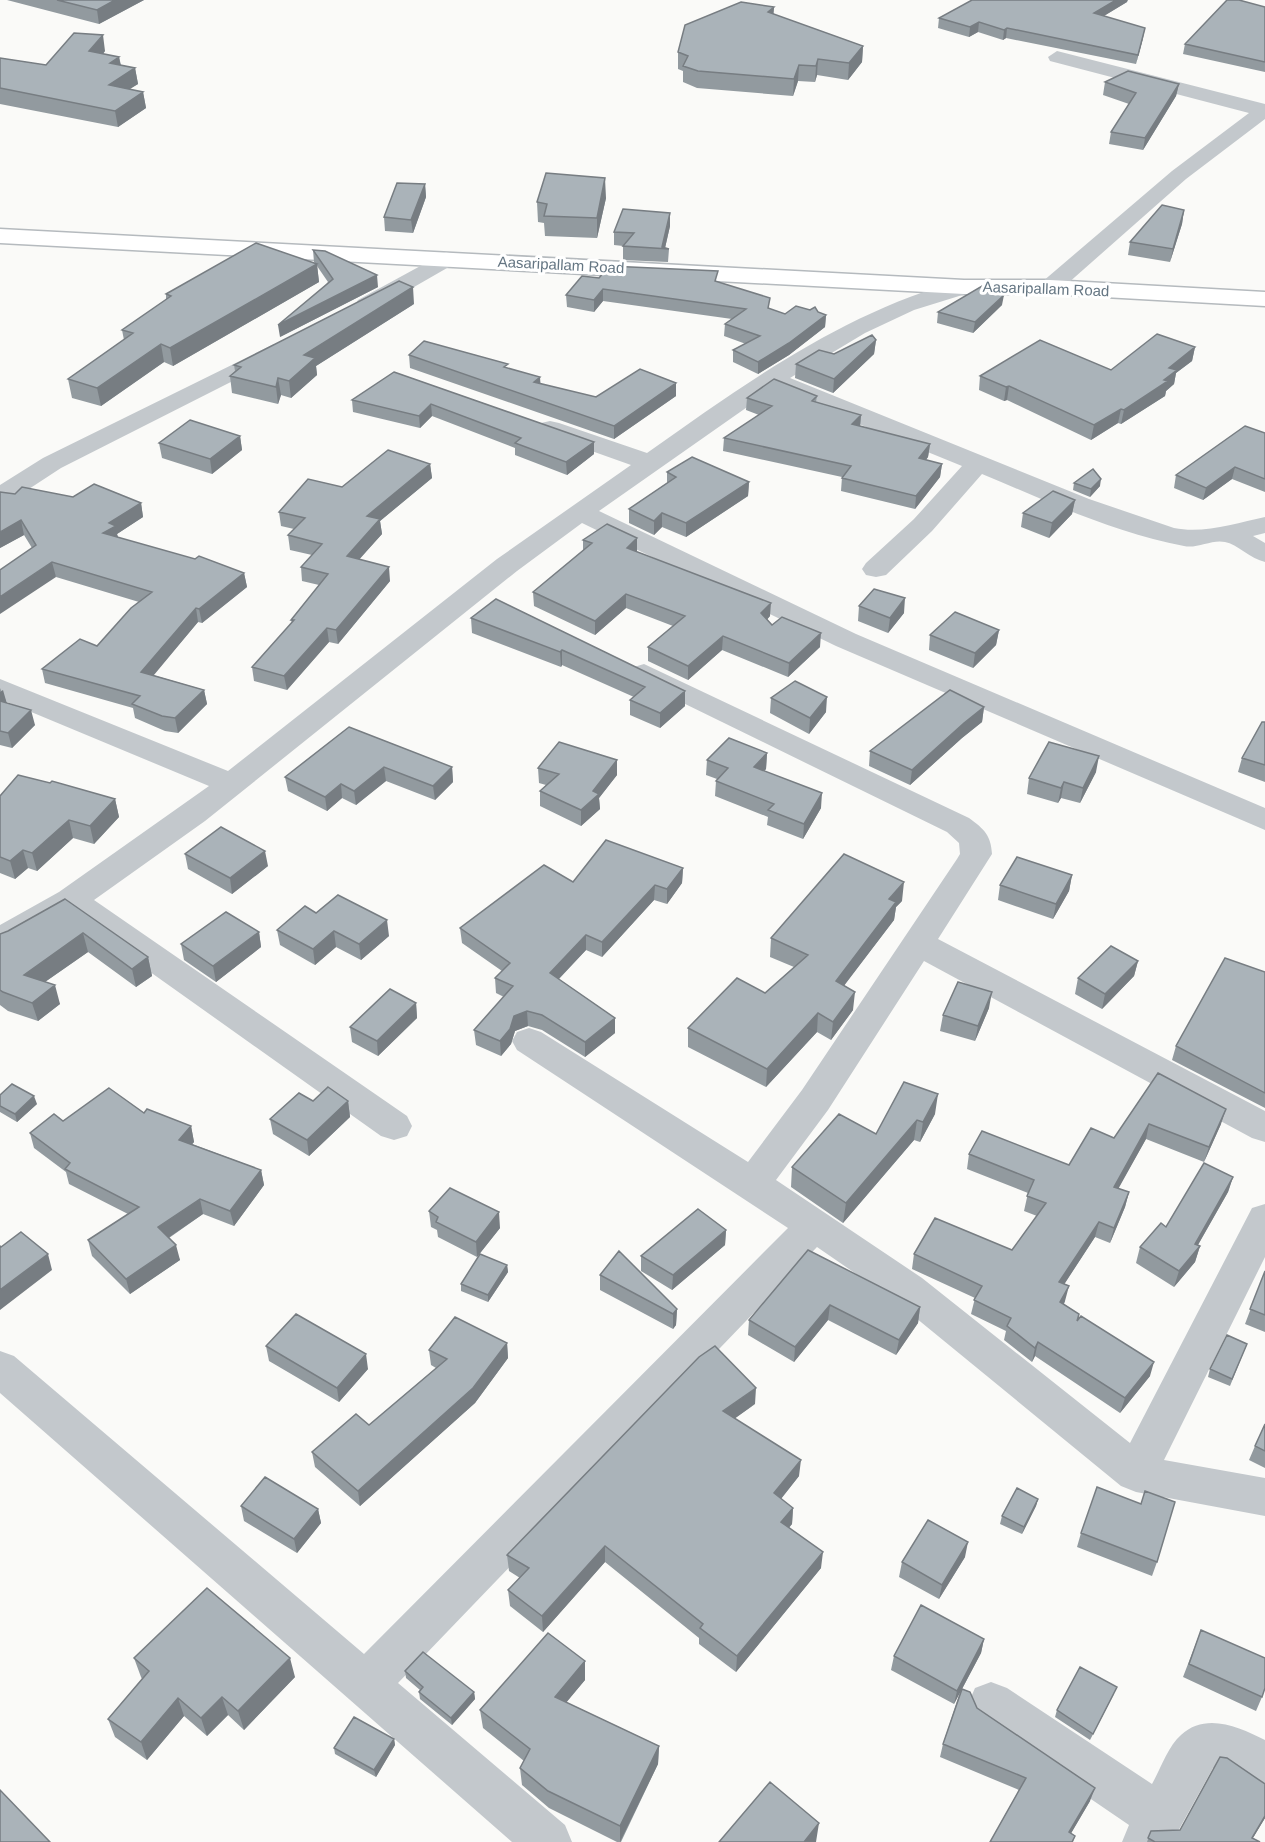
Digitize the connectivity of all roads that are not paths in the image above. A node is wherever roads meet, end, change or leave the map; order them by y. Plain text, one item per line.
1 (1057, 57) dead end
2 (1264, 110) edge
3 (0, 236) edge
4 (446, 259) junction
5 (964, 286) junction
6 (1050, 287) junction
7 (1265, 299) edge
8 (343, 317) edge
9 (290, 343) edge
10 (771, 379) junction
11 (525, 420) edge
12 (648, 462) junction
13 (978, 463) junction
14 (0, 496) edge
15 (580, 512) junction
16 (1265, 525) edge
17 (1229, 533) junction
18 (1265, 554) edge
19 (876, 569) dead end
20 (476, 591) junction
21 (508, 607) edge
22 (614, 658) edge
23 (0, 688) edge
24 (232, 784) junction
25 (1265, 820) edge
26 (71, 900) junction
27 (0, 940) edge
28 (917, 944) junction
29 (529, 1041) dead end
30 (394, 1126) dead end
31 (1265, 1128) edge
32 (753, 1184) junction
33 (1265, 1219) edge
34 (814, 1226) junction
35 (3, 1376) edge
36 (1136, 1473) junction
37 (1265, 1497) edge
38 (366, 1684) junction
39 (991, 1704) dead end
40 (1265, 1765) edge
41 (1152, 1829) edge
42 (548, 1842) edge

1 - 2 street
2 - 6 street
3 - 4 main road, Aasaripallam Road
4 - 5 main road, Aasaripallam Road
4 - 8 street
5 - 6 main road, Aasaripallam Road
5 - 10 street
6 - 7 main road, Aasaripallam Road
9 - 14 street
10 - 12 street
10 - 13 street
11 - 12 street
12 - 15 street
13 - 17 street
13 - 19 street
15 - 20 street
15 - 25 street
16 - 17 street
17 - 18 street
20 - 21 street
20 - 24 street
22 - 28 street
23 - 24 street
24 - 26 street
26 - 27 street
26 - 30 street
28 - 31 street
28 - 32 street
29 - 32 street
32 - 34 street
33 - 36 street
34 - 36 street
34 - 38 street
35 - 38 street
36 - 37 street
38 - 42 street
39 - 41 street
40 - 41 street

